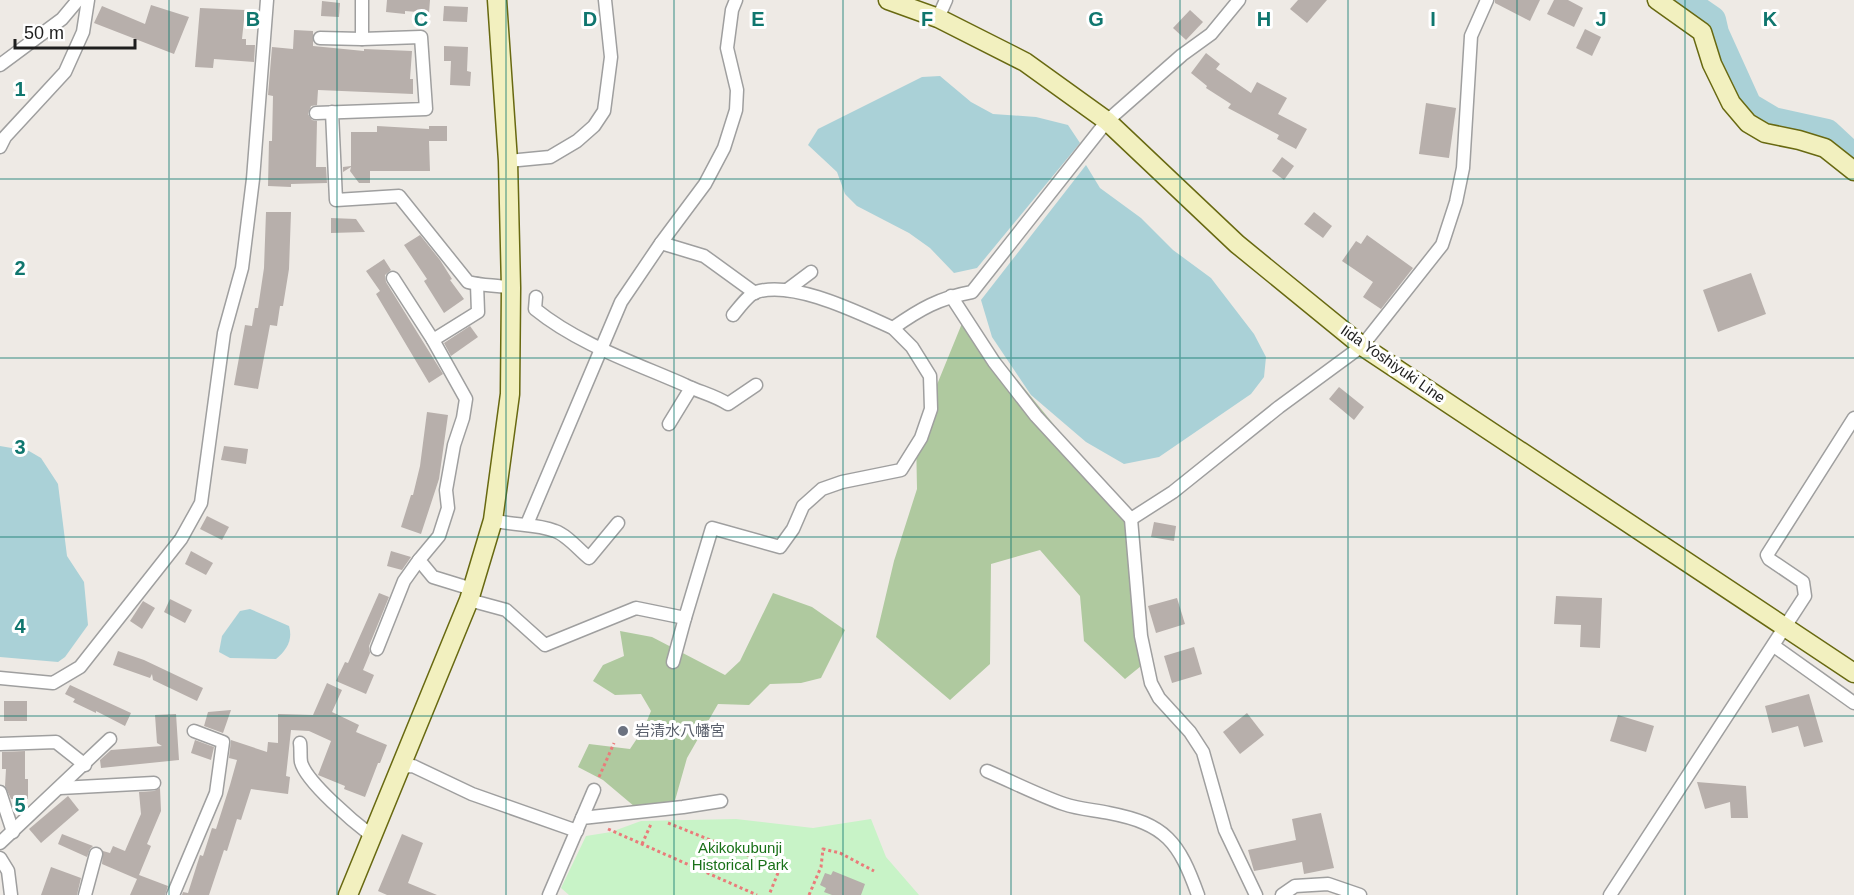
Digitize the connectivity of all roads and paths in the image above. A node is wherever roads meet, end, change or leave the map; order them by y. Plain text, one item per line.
1 (78, 0) edge
2 (88, 0) edge
3 (267, 0) edge
4 (362, 0) edge
5 (498, 0) edge
6 (605, 0) edge
7 (736, 0) edge
8 (888, 0) edge
9 (946, 0) edge
10 (1239, 0) edge
11 (1487, 0) edge
12 (1658, 0) edge
13 (938, 18) junction
14 (320, 38) dead end
15 (362, 39) junction
16 (0, 65) edge
17 (332, 112) junction
18 (316, 113) dead end
19 (1107, 121) junction
20 (0, 147) edge
21 (508, 161) junction
22 (1854, 171) edge
23 (661, 243) junction
24 (811, 272) dead end
25 (393, 278) dead end
26 (477, 284) junction
27 (511, 288) junction
28 (787, 290) junction
29 (755, 293) junction
30 (951, 296) junction
31 (536, 297) dead end
32 (733, 315) dead end
33 (893, 328) junction
34 (433, 340) junction
35 (1362, 346) junction
36 (602, 349) junction
37 (756, 385) dead end
38 (691, 388) junction
39 (1854, 418) edge
40 (669, 424) dead end
41 (1131, 519) junction
42 (493, 520) junction
43 (618, 523) dead end
44 (527, 524) junction
45 (419, 560) junction
46 (471, 595) junction
47 (685, 618) junction
48 (1786, 628) junction
49 (1774, 646) junction
50 (377, 649) dead end
51 (673, 662) dead end
52 (1854, 673) edge
53 (0, 678) edge
54 (1854, 703) edge
55 (194, 731) dead end
56 (110, 740) dead end
57 (614, 742) dead end
58 (300, 743) dead end
59 (0, 744) edge
60 (84, 765) junction
61 (400, 767) junction
62 (987, 771) dead end
63 (600, 775) dead end
64 (154, 783) dead end
65 (60, 788) junction
66 (594, 790) dead end
67 (0, 792) edge
68 (721, 801) dead end
69 (582, 818) junction
70 (654, 818) dead end
71 (664, 822) dead end
72 (577, 831) junction
73 (14, 832) junction
74 (372, 836) junction
75 (0, 843) edge
76 (642, 844) junction
77 (96, 854) dead end
78 (0, 858) edge
79 (874, 871) dead end
80 (11, 895) edge
81 (85, 895) edge
82 (173, 895) edge
83 (348, 895) edge
84 (549, 895) edge
85 (758, 895) edge
86 (769, 895) edge
87 (809, 895) edge
88 (1198, 895) edge
89 (1256, 895) edge
90 (1282, 895) edge
91 (1360, 895) edge
92 (1610, 895) edge

1 - 16 street
2 - 20 street
3 - 53 street
4 - 15 street
5 - 21 street
6 - 21 street
7 - 23 street
8 - 13 street, Iida Yoshiyuki Line
9 - 13 street
10 - 19 street
11 - 35 street
12 - 22 street
13 - 19 street, Iida Yoshiyuki Line
14 - 15 street
15 - 17 street
17 - 18 street
17 - 26 street
19 - 30 street
19 - 35 street, Iida Yoshiyuki Line
21 - 27 street
23 - 29 street
23 - 36 street
24 - 28 street
25 - 34 street
26 - 27 street
26 - 34 street
27 - 42 street
28 - 29 street
28 - 33 street
29 - 32 street
30 - 33 street
30 - 41 street
31 - 36 street
33 - 47 street
34 - 45 street
35 - 41 street
35 - 48 street, Iida Yoshiyuki Line
36 - 38 street
36 - 44 street
37 - 38 street
38 - 40 street
39 - 48 street
41 - 89 street
42 - 44 street
42 - 46 street
43 - 44 street
45 - 46 street
45 - 50 street
46 - 47 street
46 - 61 street
47 - 51 street
48 - 49 street
48 - 52 street, Iida Yoshiyuki Line
49 - 54 street
49 - 92 street
55 - 82 street
56 - 60 street
57 - 63 path
58 - 74 street
59 - 60 street
60 - 65 street
61 - 72 street
61 - 74 street
62 - 88 street
64 - 65 street
65 - 73 street
66 - 69 street
67 - 73 street
68 - 69 street
69 - 72 street
69 - 76 path
70 - 76 path
71 - 86 path
72 - 84 street
73 - 75 street
74 - 83 street
76 - 85 path
77 - 81 street
78 - 80 street
79 - 87 path
90 - 91 street

